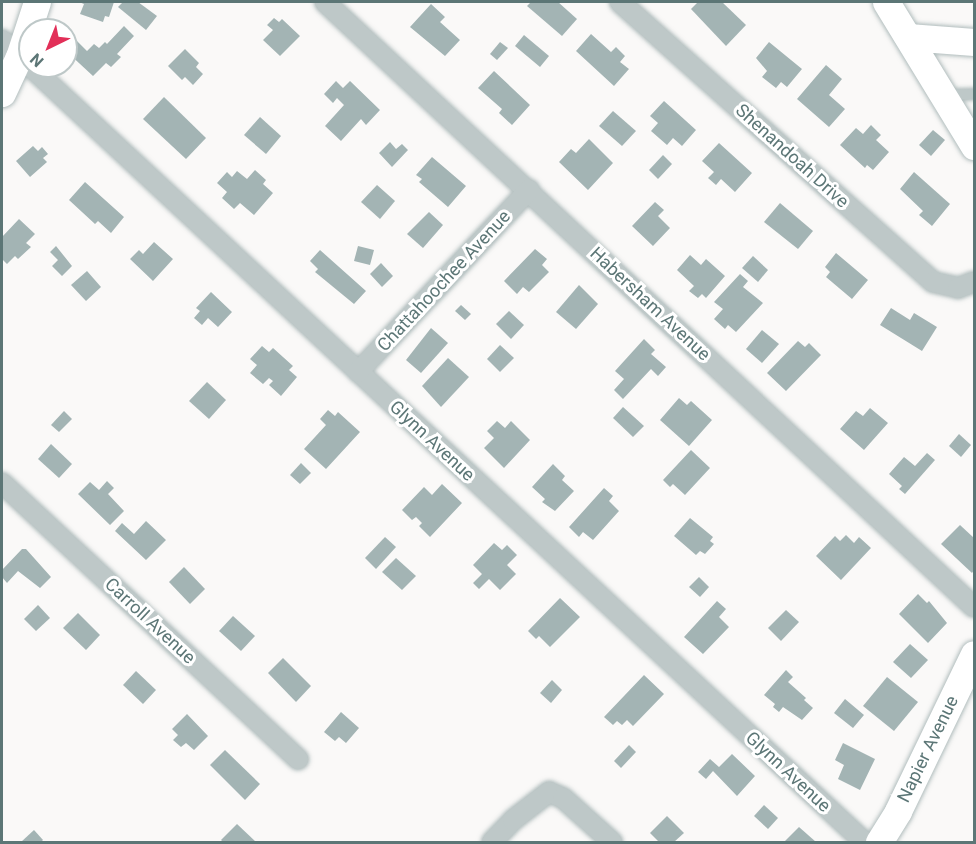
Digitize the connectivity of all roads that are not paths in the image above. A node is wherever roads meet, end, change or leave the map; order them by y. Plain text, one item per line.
1 (37, 2) edge
2 (325, 2) edge
3 (620, 2) edge
4 (886, 2) edge
5 (908, 37) junction
6 (975, 42) edge
7 (10, 48) edge
8 (2, 93) edge
9 (975, 94) edge
10 (943, 95) junction
11 (975, 146) edge
12 (529, 190) junction
13 (975, 282) edge
14 (358, 372) junction
15 (2, 483) edge
16 (975, 607) edge
17 (975, 654) edge
18 (298, 759) dead end
19 (492, 843) edge
20 (612, 843) edge
21 (864, 843) edge
22 (879, 843) edge

1 - 7 street
2 - 12 street, Habersham Avenue
3 - 13 street, Shenandoah Drive
4 - 5 street
5 - 6 street
5 - 10 street
7 - 8 street
7 - 14 street, Glynn Avenue
9 - 10 lane
10 - 11 street
12 - 14 street, Chattahoochee Avenue
12 - 16 street, Habersham Avenue
14 - 21 street, Glynn Avenue
15 - 18 street, Carroll Avenue
17 - 22 street, Napier Avenue
19 - 20 street

